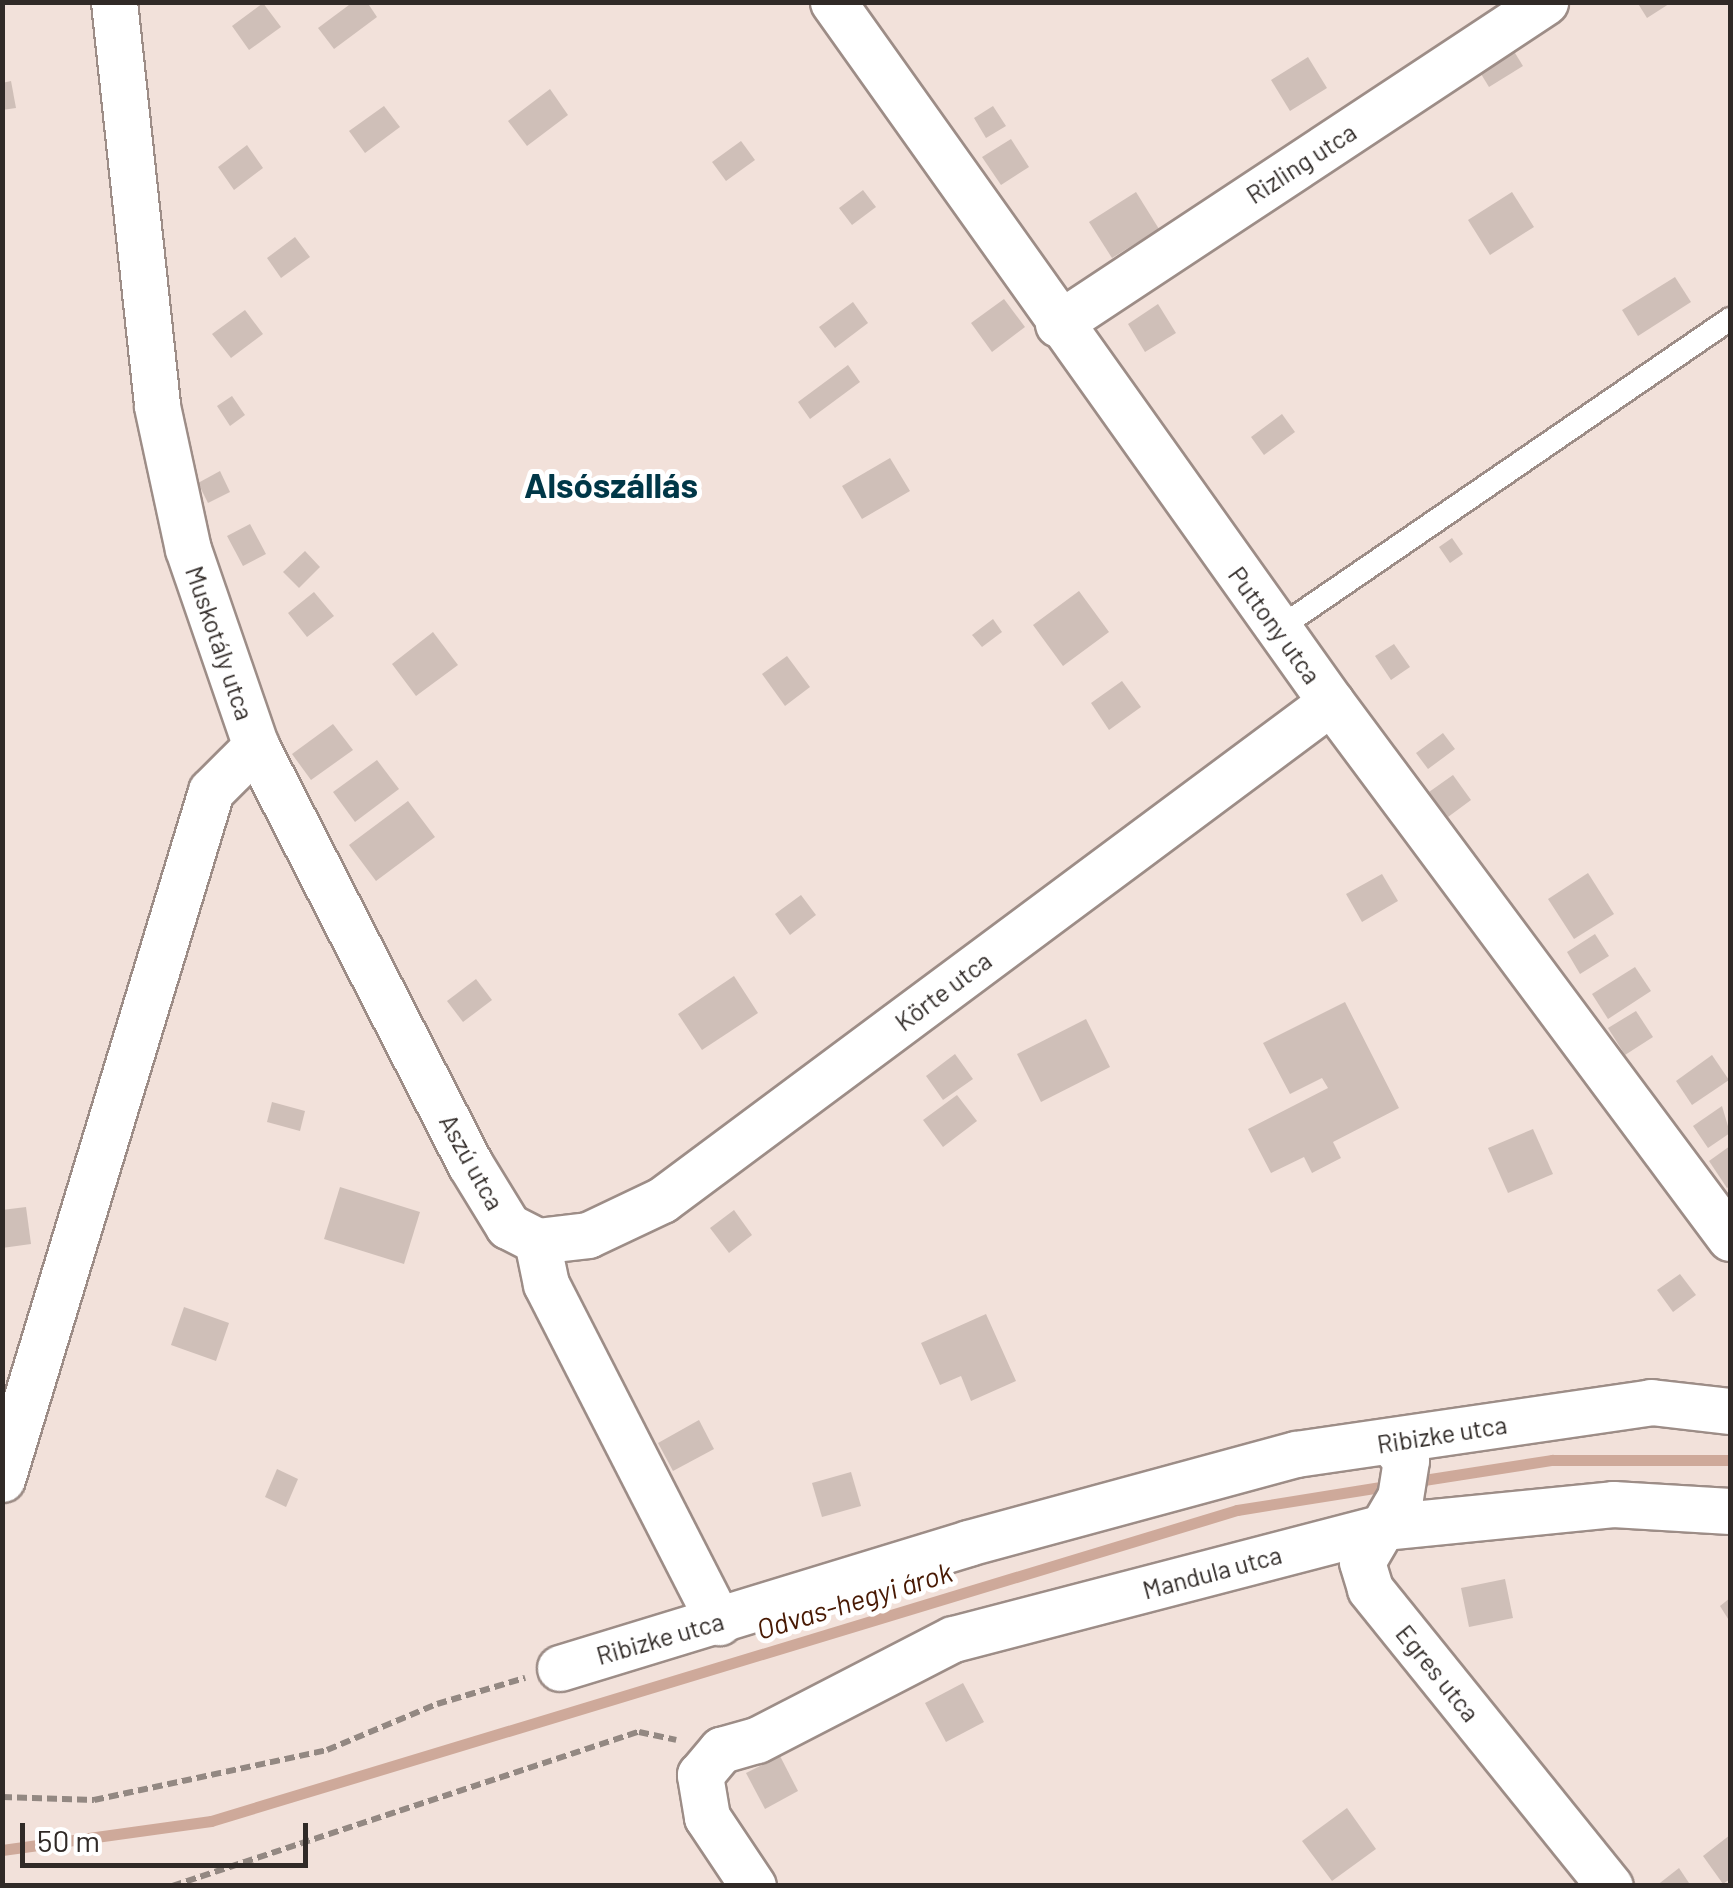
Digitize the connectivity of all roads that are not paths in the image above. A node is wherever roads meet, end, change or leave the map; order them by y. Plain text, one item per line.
1 (114, 2) edge
2 (833, 2) edge
3 (1545, 2) edge
4 (1730, 319) edge
5 (1058, 324) junction
6 (1278, 629) junction
7 (1331, 702) junction
8 (256, 746) junction
9 (1730, 1238) edge
10 (537, 1241) junction
11 (1730, 1411) edge
12 (2, 1479) edge
13 (1394, 1484) junction
14 (1730, 1511) edge
15 (719, 1622) junction
16 (560, 1668) road end
17 (752, 1886) edge
18 (1610, 1886) edge

1 - 8 street, Muskotály utca
2 - 5 street, Puttony utca
3 - 5 street, Rizling utca
4 - 6 lane
5 - 6 street, Puttony utca
6 - 7 street, Puttony utca
7 - 9 street, Puttony utca
7 - 10 street, Körte utca
8 - 10 street, Aszú utca
8 - 12 street, Muskotály utca
10 - 15 street
11 - 13 street, Ribizke utca
13 - 14 street, Mandula utca
13 - 15 street, Ribizke utca
13 - 17 street, Mandula utca
13 - 18 street, Egres utca
15 - 16 street, Ribizke utca

